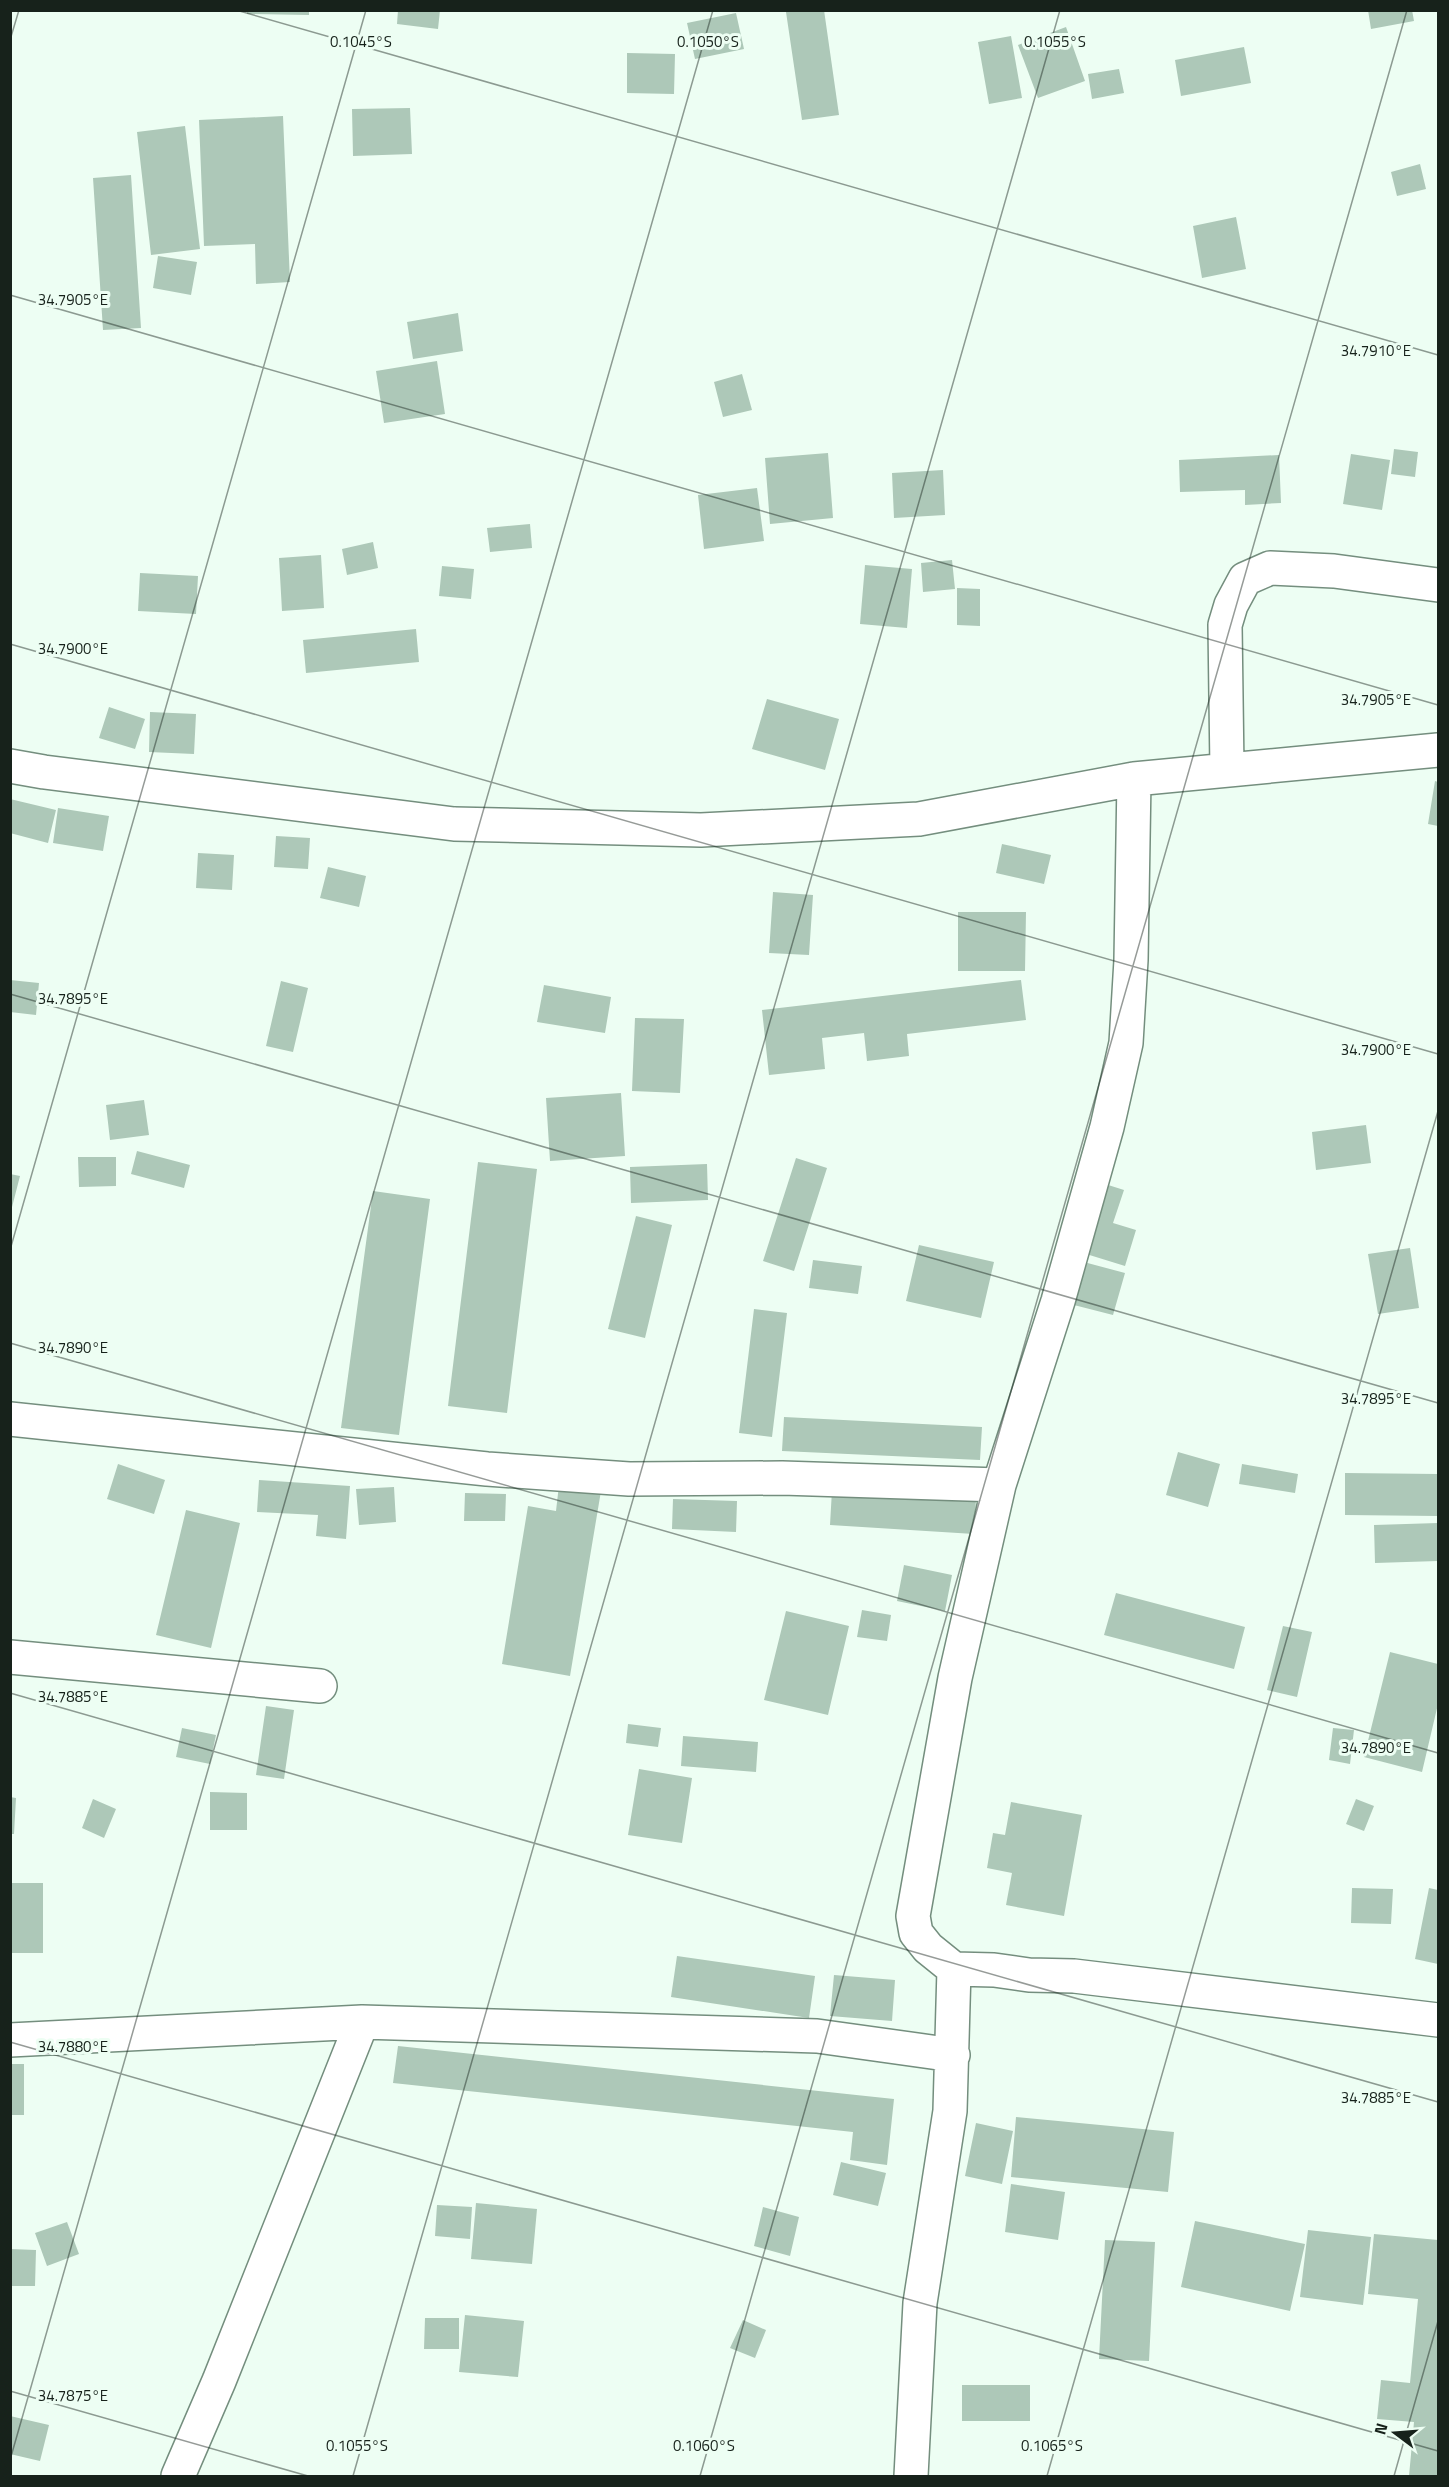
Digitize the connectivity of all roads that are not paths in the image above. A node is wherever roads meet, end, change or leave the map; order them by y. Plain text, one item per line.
1 (1438, 585) edge
2 (1438, 750) edge
3 (10, 766) edge
4 (1227, 770) junction
5 (1134, 779) junction
6 (10, 1419) edge
7 (999, 1485) junction
8 (10, 1657) edge
9 (320, 1686) dead end
10 (954, 1969) junction
11 (1438, 2020) edge
12 (362, 2022) junction
13 (10, 2040) edge
14 (953, 2055) junction
15 (177, 2476) edge
16 (911, 2476) edge

1 - 4 street
2 - 4 street
3 - 5 street
4 - 5 street
5 - 7 street
6 - 7 street
7 - 10 street
8 - 9 street
10 - 11 street
10 - 14 street
12 - 13 street
12 - 14 street
12 - 15 street
14 - 16 street

